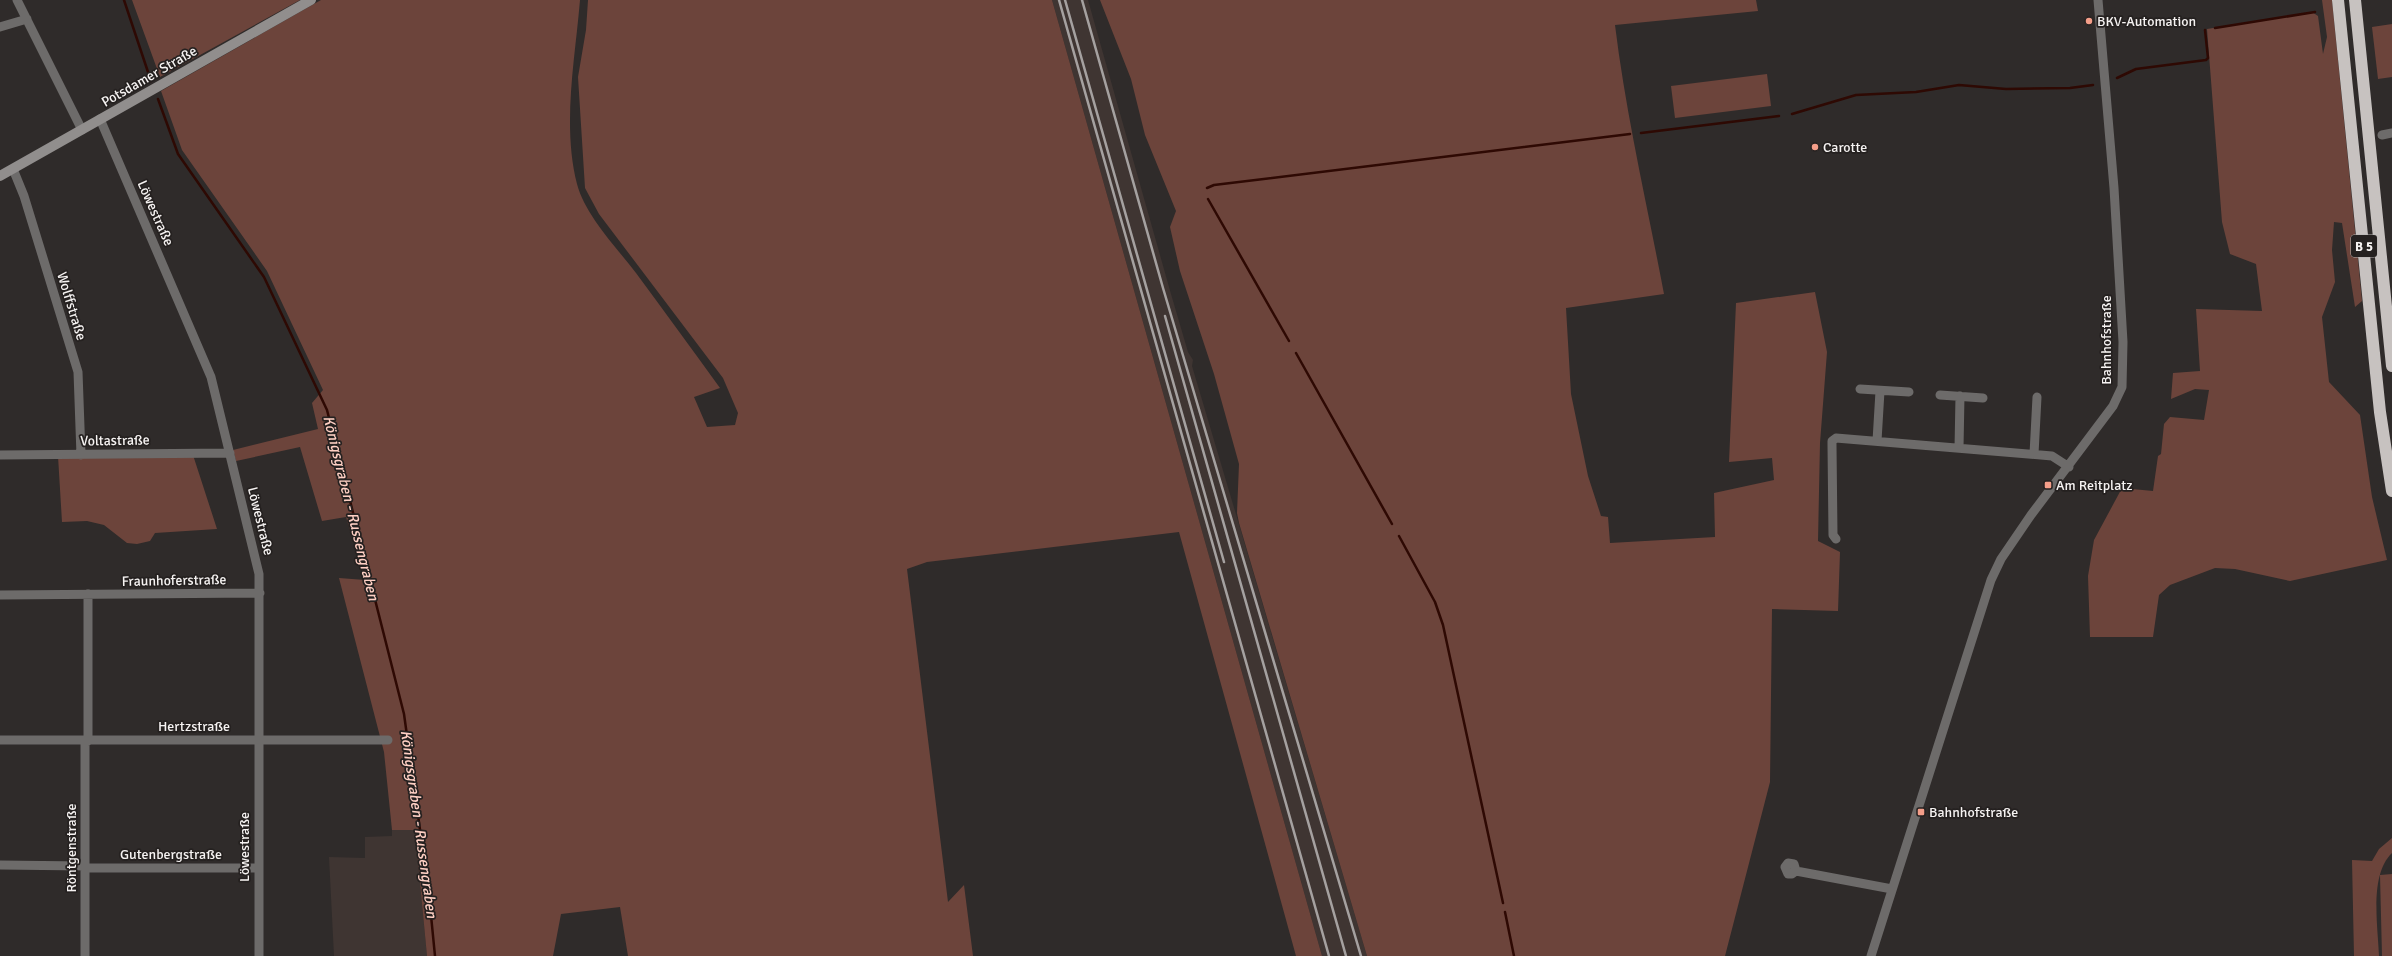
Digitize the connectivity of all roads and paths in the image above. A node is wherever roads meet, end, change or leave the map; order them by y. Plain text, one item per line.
1 (17, 0) edge
2 (311, 0) edge
3 (2098, 0) edge
4 (2338, 0) edge
5 (2355, 0) edge
6 (27, 19) junction
7 (0, 27) edge
8 (100, 119) junction
9 (82, 130) junction
10 (2392, 133) edge
11 (2382, 135) dead end
12 (13, 169) junction
13 (0, 176) edge
14 (2392, 366) edge
15 (1860, 389) dead end
16 (1880, 391) junction
17 (1909, 392) dead end
18 (1940, 395) dead end
19 (1960, 397) junction
20 (2037, 397) dead end
21 (1983, 398) dead end
22 (1877, 441) junction
23 (1959, 448) junction
24 (230, 453) junction
25 (2034, 454) junction
26 (0, 455) edge
27 (81, 455) junction
28 (2069, 466) junction
29 (2392, 491) edge
30 (1836, 539) dead end
31 (260, 593) junction
32 (88, 594) junction
33 (0, 595) edge
34 (0, 740) edge
35 (260, 740) junction
36 (388, 740) dead end
37 (87, 741) junction
38 (0, 865) edge
39 (85, 867) junction
40 (258, 868) junction
41 (1796, 871) dead end
42 (1892, 889) junction
43 (85, 956) edge
44 (259, 956) edge
45 (1871, 956) edge

1 - 6 street
2 - 8 street, Potsdamer Straße
3 - 28 street, Bahnhofstraße
4 - 29 highway, B 5
5 - 14 highway, B 5
6 - 7 street
6 - 9 street
8 - 9 street, Potsdamer Straße
8 - 24 street, Löwestraße
9 - 12 street, Potsdamer Straße
10 - 11 street
12 - 13 street, Potsdamer Straße
12 - 27 street, Wolffstraße
15 - 16 street
16 - 17 street
16 - 22 street
18 - 19 street
19 - 21 street
19 - 23 street
20 - 25 street
22 - 23 street
22 - 30 street
23 - 25 street
24 - 27 street, Voltastraße
24 - 31 street, Löwestraße
25 - 28 street
26 - 27 street, Voltastraße
28 - 42 street, Bahnhofstraße
31 - 32 street, Fraunhoferstraße
31 - 35 street, Löwestraße
32 - 33 street, Fraunhoferstraße
32 - 37 street
34 - 37 street, Hertzstraße
35 - 36 street, Hertzstraße
35 - 37 street, Hertzstraße
35 - 40 street, Löwestraße
37 - 39 street, Röntgenstraße
38 - 39 street, Gutenbergstraße
39 - 40 street, Gutenbergstraße
39 - 43 street, Röntgenstraße
40 - 44 street, Löwestraße
41 - 42 street
42 - 45 street, Bahnhofstraße

